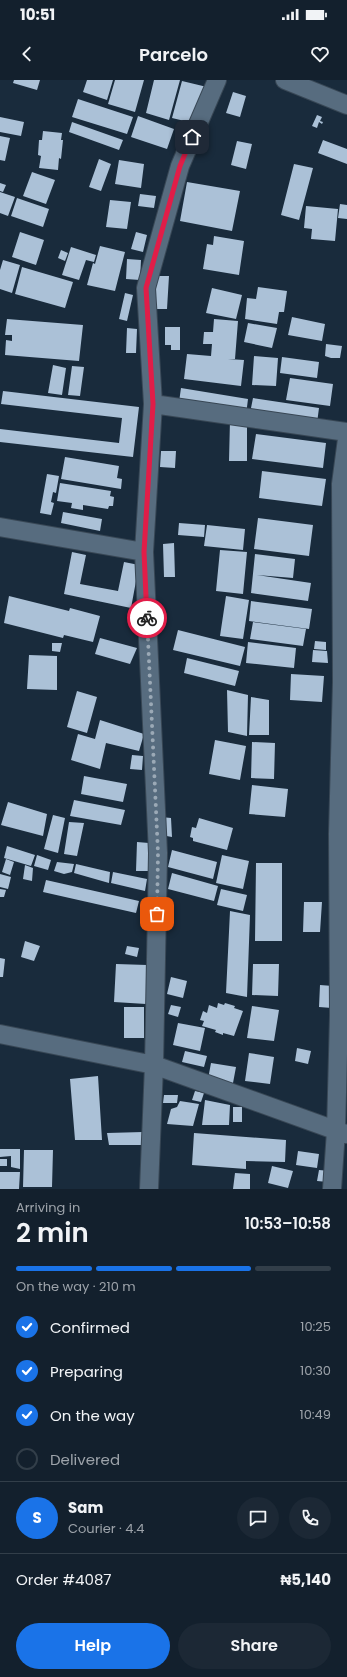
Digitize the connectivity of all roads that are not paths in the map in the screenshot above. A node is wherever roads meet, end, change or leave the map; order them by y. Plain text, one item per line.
1 (217, 80) edge
2 (285, 80) edge
3 (322, 87) edge
4 (347, 105) edge
5 (153, 404) junction
6 (347, 432) edge
7 (347, 439) edge
8 (344, 484) edge
9 (0, 527) edge
10 (144, 552) junction
11 (0, 1034) edge
12 (154, 1065) junction
13 (342, 1132) edge
14 (149, 1189) edge
15 (332, 1189) edge

1 - 5 street
2 - 3 street
3 - 4 street
5 - 6 street
5 - 10 street
7 - 8 street
8 - 13 street
9 - 10 street
10 - 12 street
11 - 12 street
12 - 13 street
12 - 14 street
13 - 15 street

